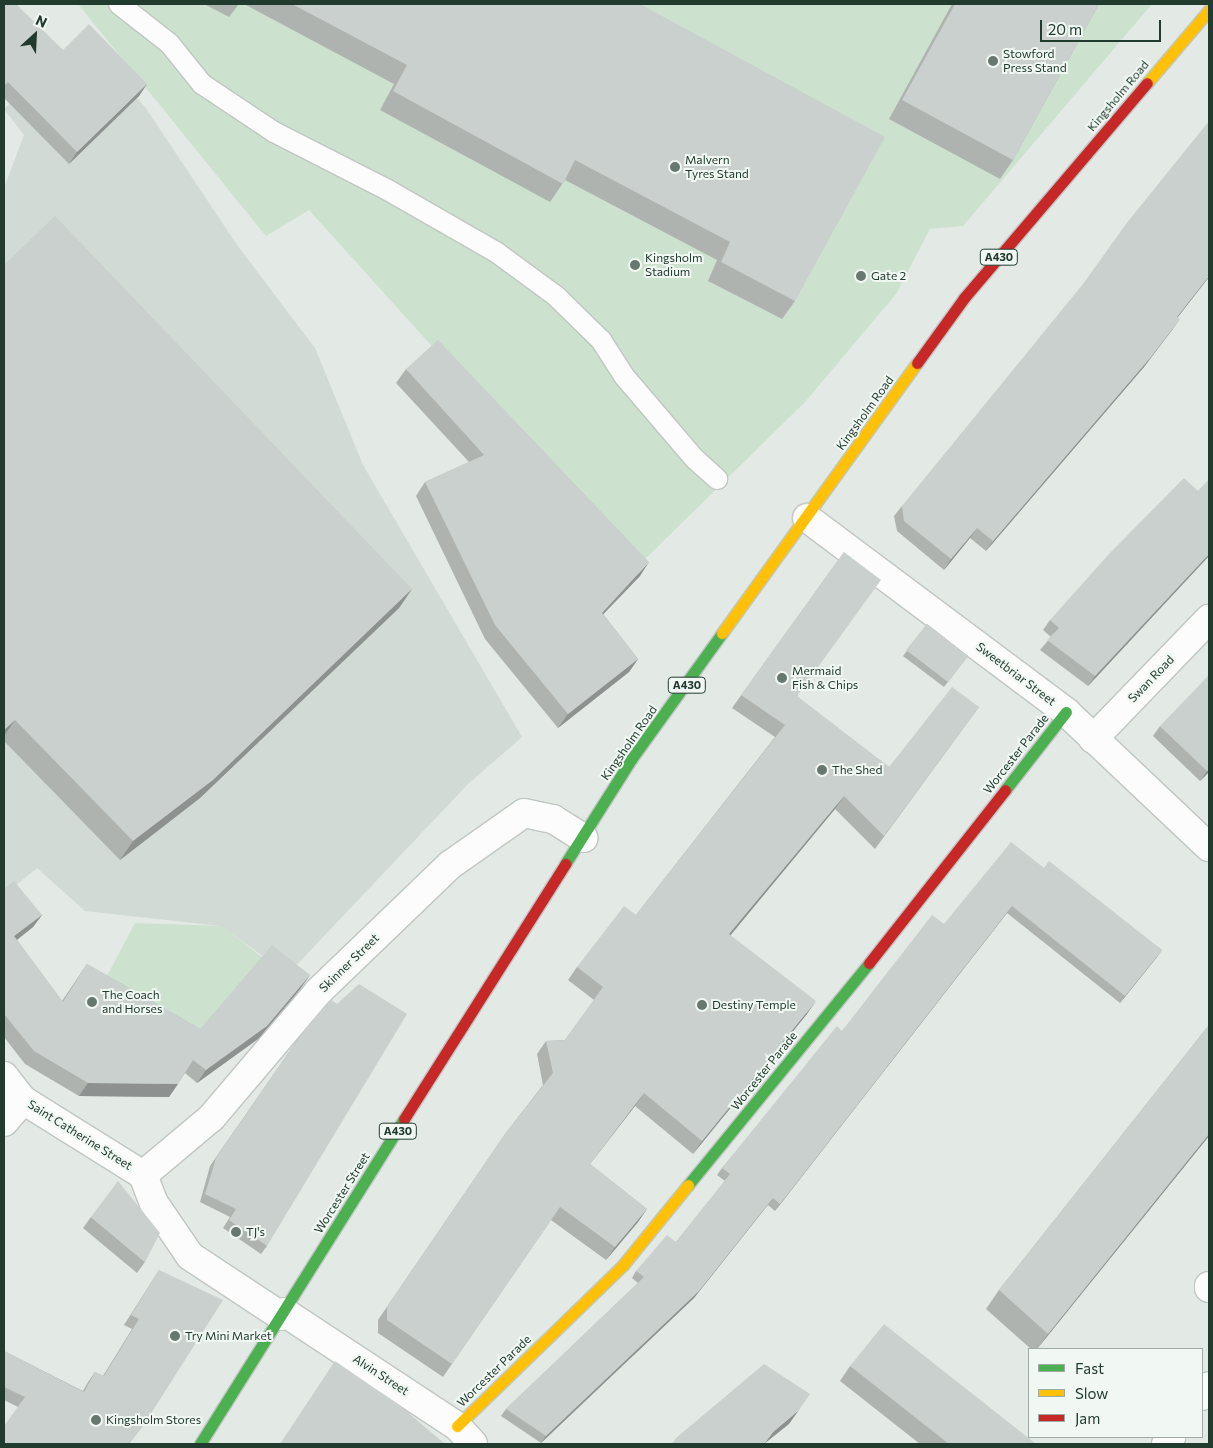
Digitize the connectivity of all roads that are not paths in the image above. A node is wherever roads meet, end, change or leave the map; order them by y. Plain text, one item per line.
1 (119, 4) edge
2 (1209, 10) edge
3 (717, 478) dead end
4 (807, 518) junction
5 (1209, 618) edge
6 (1066, 712) junction
7 (1093, 739) junction
8 (577, 846) junction
9 (1209, 847) edge
10 (4, 1076) edge
11 (23, 1100) junction
12 (4, 1122) edge
13 (143, 1175) junction
14 (282, 1314) junction
15 (465, 1435) edge
16 (200, 1444) edge

1 - 3 lane
2 - 4 main road, Kingsholm Road / A430
4 - 6 street, Sweetbriar Street
4 - 8 main road, Kingsholm Road / A430
5 - 7 street, Swan Road
6 - 7 street, Sweetbriar Street
6 - 15 main road, Worcester Parade
7 - 9 street, Sweetbriar Street
8 - 13 street, Skinner Street
8 - 14 main road, Worcester Street / A430
10 - 11 street, Saint Catherine Street
11 - 12 street
11 - 13 street, Saint Catherine Street
13 - 14 street, Saint Catherine Street
14 - 15 street, Alvin Street
14 - 16 main road, Worcester Street / A430

